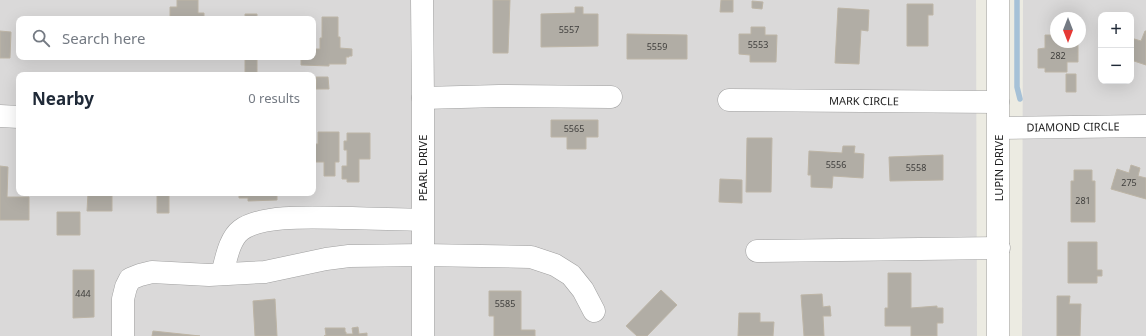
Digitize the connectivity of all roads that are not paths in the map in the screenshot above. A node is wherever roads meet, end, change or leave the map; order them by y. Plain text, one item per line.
1 (422, 0) edge
2 (998, 0) edge
3 (611, 97) dead end
4 (423, 98) junction
5 (729, 100) dead end
6 (998, 102) junction
7 (0, 116) edge
8 (16, 117) edge
9 (1146, 126) edge
10 (999, 128) junction
11 (422, 220) junction
12 (999, 248) junction
13 (756, 251) dead end
14 (423, 255) junction
15 (222, 274) junction
16 (594, 311) dead end
17 (123, 336) edge
18 (423, 336) edge
19 (998, 336) edge

1 - 4 street, PEARL DRIVE
2 - 6 street, LUPIN DRIVE
3 - 4 street
4 - 11 street, PEARL DRIVE
5 - 6 street, MARK CIRCLE
6 - 10 street, LUPIN DRIVE
7 - 8 street
9 - 10 street, DIAMOND CIRCLE
10 - 12 street, LUPIN DRIVE
11 - 14 street, PEARL DRIVE
11 - 15 street
12 - 13 street
12 - 19 street, LUPIN DRIVE
14 - 15 street
14 - 16 street
14 - 18 street, PEARL DRIVE
15 - 17 street

